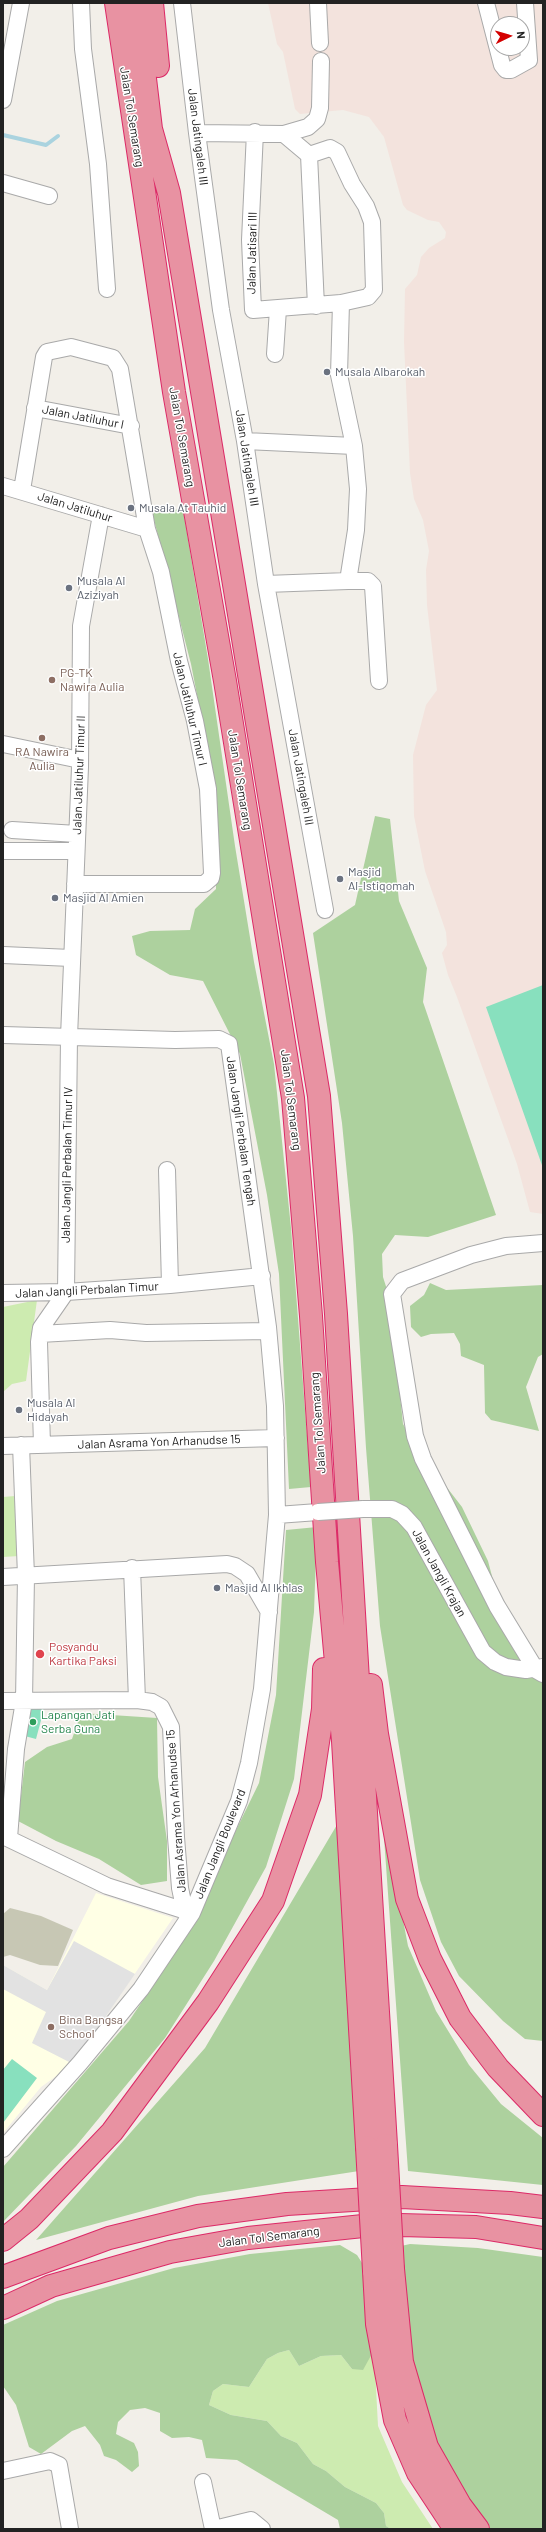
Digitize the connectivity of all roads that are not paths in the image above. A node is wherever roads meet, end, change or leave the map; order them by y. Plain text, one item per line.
1 (21, 3) edge
2 (81, 3) edge
3 (106, 3) edge
4 (116, 3) edge
5 (136, 3) edge
6 (152, 3) edge
7 (182, 3) edge
8 (318, 3) edge
9 (486, 3) edge
10 (525, 3) edge
11 (120, 38) junction
12 (320, 43) dead end
13 (321, 61) dead end
14 (3, 100) edge
15 (255, 132) junction
16 (197, 133) junction
17 (284, 134) junction
18 (309, 155) junction
19 (3, 183) edge
20 (169, 193) junction
21 (49, 196) dead end
22 (107, 289) dead end
23 (341, 303) junction
24 (316, 306) junction
25 (278, 309) junction
26 (275, 354) dead end
27 (35, 408) junction
28 (131, 426) junction
29 (245, 441) junction
30 (354, 446) junction
31 (3, 486) edge
32 (22, 490) junction
33 (101, 515) junction
34 (147, 529) junction
35 (348, 581) junction
36 (266, 584) junction
37 (379, 681) dead end
38 (3, 744) edge
39 (80, 760) junction
40 (12, 830) dead end
41 (77, 834) junction
42 (3, 851) edge
43 (76, 851) junction
44 (75, 884) junction
45 (325, 910) dead end
46 (3, 955) edge
47 (71, 958) junction
48 (3, 1035) edge
49 (69, 1037) junction
50 (167, 1170) dead end
51 (543, 1243) edge
52 (262, 1276) junction
53 (170, 1285) junction
54 (66, 1292) junction
55 (3, 1294) edge
56 (268, 1331) junction
57 (40, 1334) junction
58 (276, 1438) junction
59 (42, 1445) junction
60 (3, 1446) edge
61 (21, 1446) junction
62 (347, 1482) junction
63 (277, 1515) junction
64 (326, 1562) junction
65 (132, 1568) junction
66 (26, 1576) junction
67 (3, 1577) edge
68 (269, 1612) junction
69 (541, 1670) edge
70 (137, 1700) junction
71 (3, 1701) edge
72 (24, 1701) junction
73 (6, 1837) edge
74 (188, 1913) junction
75 (543, 2115) edge
76 (376, 2146) junction
77 (3, 2149) edge
78 (543, 2207) edge
79 (543, 2238) edge
80 (3, 2240) edge
81 (384, 2270) junction
82 (3, 2277) edge
83 (3, 2308) edge
84 (3, 2471) edge
85 (203, 2482) dead end
86 (70, 2529) edge
87 (214, 2529) edge
88 (262, 2529) edge
89 (455, 2529) edge
90 (478, 2529) edge

1 - 14 street
2 - 22 street
3 - 11 highway
4 - 11 highway, Jalan Tol Semarang
5 - 20 highway, Jalan Tol Semarang
6 - 20 highway
7 - 16 street, Jalan Jatingaleh III
8 - 12 street
9 - 10 street
11 - 64 highway, Jalan Tol Semarang
13 - 17 street
15 - 16 street
15 - 17 street
15 - 25 street, Jalan Jatisari III
16 - 29 street, Jalan Jatingaleh III
17 - 18 street
18 - 23 street, Jalan Jatisari III
18 - 24 street
19 - 21 street
20 - 62 highway, Jalan Tol Semarang
23 - 24 street, Jalan Jatisari III
23 - 30 street
24 - 25 street, Jalan Jatisari III
25 - 26 street
27 - 28 street, Jalan Jatiluhur I
27 - 28 street, Jalan Jatiluhur I
27 - 32 street, Jalan Jatiluhur I
28 - 34 street, Jalan Jatiluhur I
29 - 30 street
29 - 36 street, Jalan Jatingaleh III
30 - 35 street
31 - 32 street, Jalan Jatiluhur
32 - 33 street, Jalan Jatiluhur
33 - 34 street, Jalan Jatiluhur
33 - 39 street, Jalan Jatiluhur Timur II
34 - 44 street, Jalan Jatiluhur Timur I
35 - 36 street
35 - 37 street
36 - 45 street, Jalan Jatingaleh III
38 - 39 street
39 - 41 street, Jalan Jatiluhur Timur II
40 - 41 street
41 - 43 street, Jalan Jatiluhur Timur II
42 - 43 street
43 - 44 street, Jalan Jatiluhur Timur II
44 - 47 street, Jalan Jatiluhur Timur II
46 - 47 street
47 - 49 street, Jalan Jatiluhur Timur II
48 - 49 street, Jalan Jangli Perbalan Tengah
49 - 52 street, Jalan Jangli Perbalan Tengah
49 - 54 street, Jalan Jangli Perbalan Timur IV
50 - 53 street, Jalan Jangli Perbalan Timur
51 - 69 street
52 - 53 street, Jalan Jangli Perbalan Timur
52 - 56 street
53 - 54 street, Jalan Jangli Perbalan Timur
54 - 55 street, Jalan Jangli Perbalan Timur
54 - 57 street
56 - 57 street
56 - 58 street
57 - 59 street
58 - 59 street, Jalan Asrama Yon Arhanudse 15
58 - 63 street
59 - 61 street, Jalan Asrama Yon Arhanudse 15
60 - 61 street, Jalan Asrama Yon Arhanudse 15
61 - 66 street, Jalan Asrama Yon Arhanudse 15
62 - 75 highway
62 - 76 highway
63 - 68 street, Jalan Jangli Boulevard
63 - 69 street, Jalan Jangli Krajan, bridge
64 - 76 highway
64 - 80 highway
65 - 66 street
65 - 68 street
65 - 70 street
66 - 67 street
66 - 72 street, Jalan Asrama Yon Arhanudse 15
68 - 74 street, Jalan Jangli Boulevard
70 - 72 street, Jalan Asrama Yon Arhanudse 15
70 - 74 street, Jalan Asrama Yon Arhanudse 15
71 - 72 street, Jalan Asrama Yon Arhanudse 15
72 - 73 street, Jalan Asrama Yon Arhanudse 15
73 - 74 street, Jalan Asrama Yon Arhanudse 15
74 - 77 street, Jalan Jangli Boulevard
76 - 81 highway, bridge
78 - 82 highway
79 - 83 highway, Jalan Tol Semarang
81 - 89 highway
81 - 90 highway
84 - 86 street
85 - 87 street
87 - 88 street

